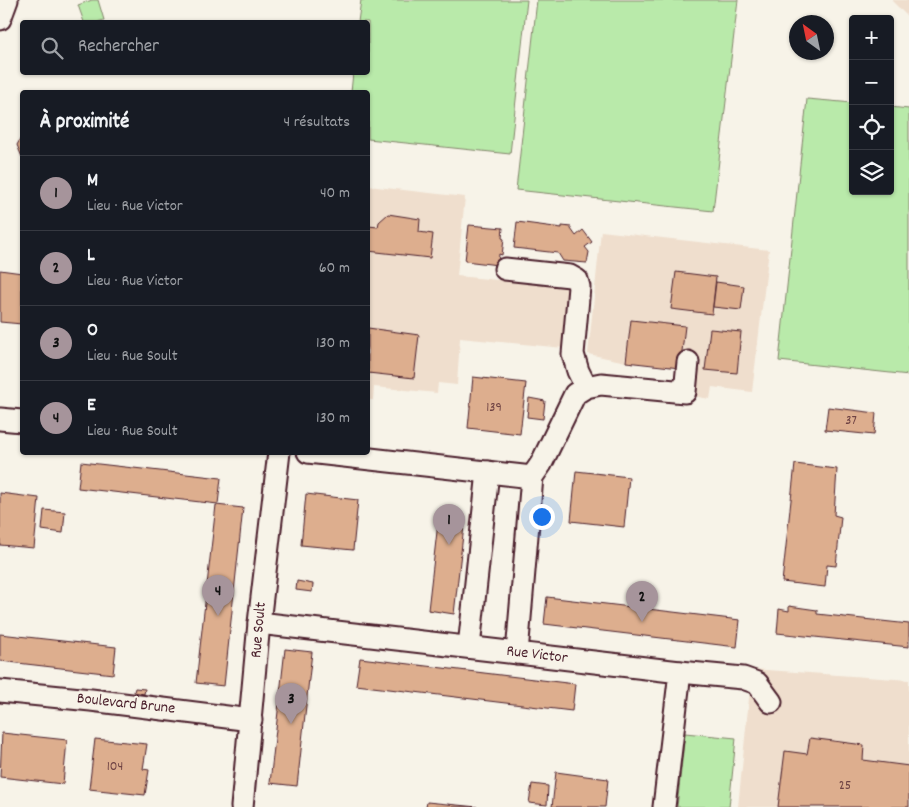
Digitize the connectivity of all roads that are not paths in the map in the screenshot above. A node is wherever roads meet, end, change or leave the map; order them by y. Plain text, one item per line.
1 (7, 0) edge
2 (0, 19) edge
3 (505, 269) dead end
4 (688, 362) dead end
5 (586, 386) junction
6 (0, 419) edge
7 (20, 421) edge
8 (279, 455) edge
9 (335, 455) edge
10 (488, 472) junction
11 (532, 477) junction
12 (259, 623) junction
13 (470, 647) junction
14 (517, 653) junction
15 (680, 672) junction
16 (0, 691) edge
17 (771, 702) dead end
18 (251, 720) junction
19 (242, 807) edge
20 (664, 807) edge

1 - 2 street
3 - 5 street
4 - 5 street
5 - 11 street
6 - 7 street
8 - 12 street, Rue Soult
9 - 10 street
10 - 11 street
10 - 13 street
11 - 14 street
12 - 13 street, Rue Victor
12 - 18 street, Rue Soult
13 - 14 street, Rue Victor
14 - 15 street, Rue Victor
15 - 17 street, Rue Victor
15 - 20 street
16 - 18 street, Boulevard Brune
18 - 19 street, Rue Soult

